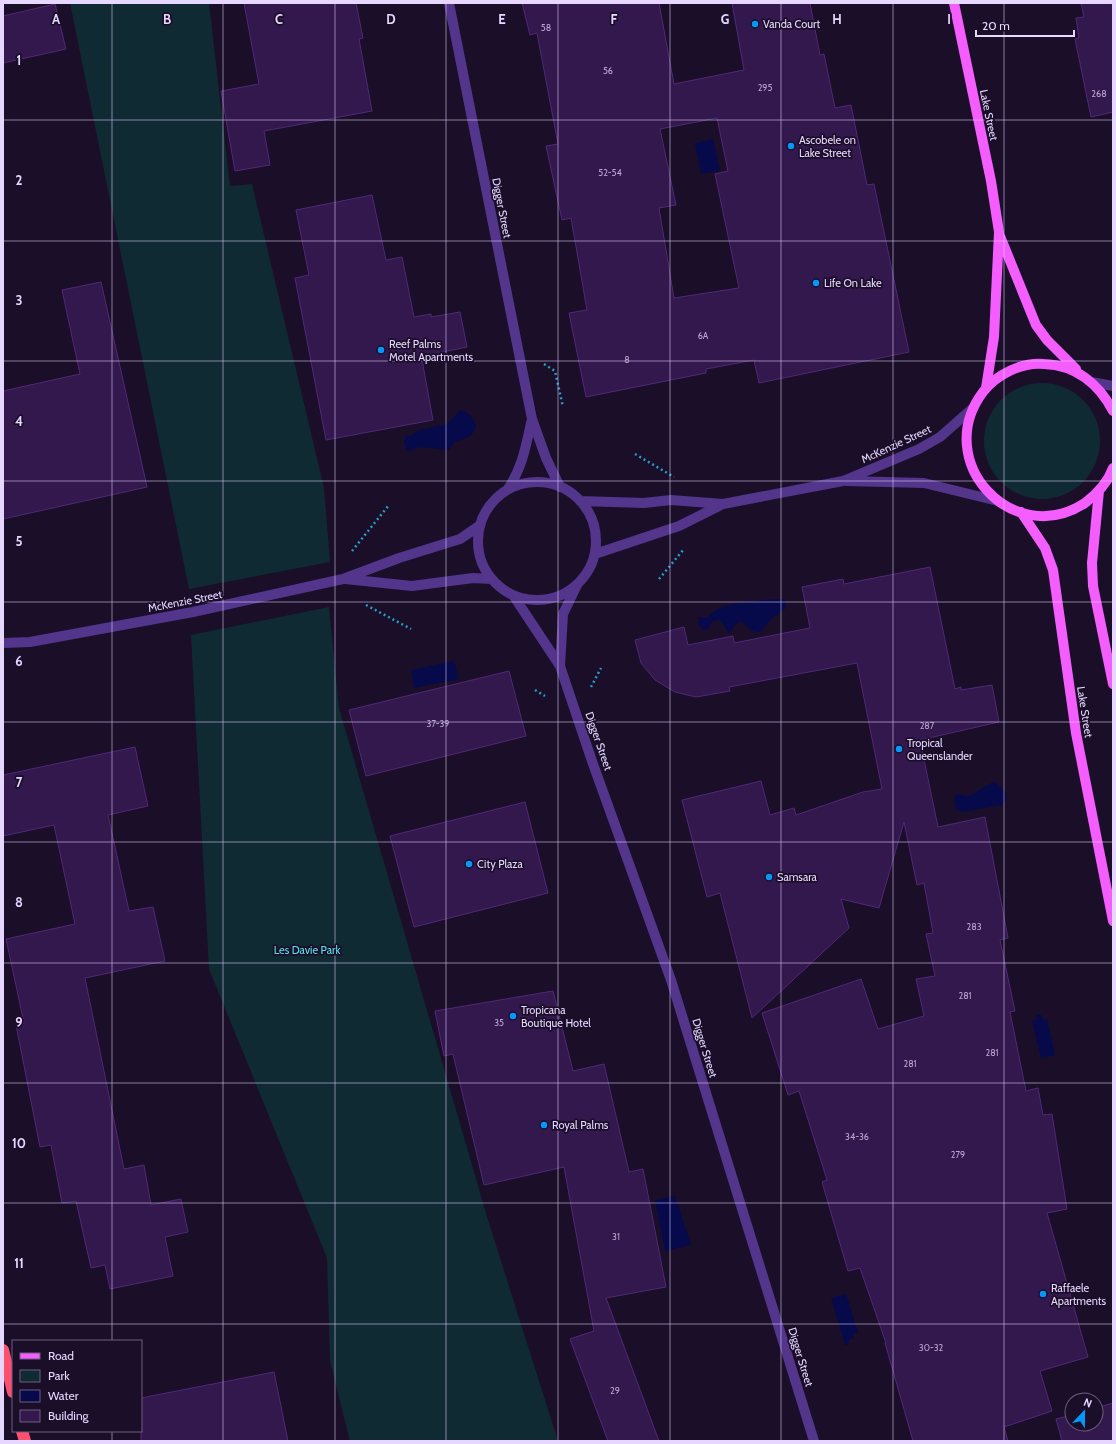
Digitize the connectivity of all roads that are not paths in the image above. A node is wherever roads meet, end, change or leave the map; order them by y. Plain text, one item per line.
1 (449, 3) edge
2 (954, 3) edge
3 (999, 232) junction
4 (1080, 374) junction
5 (1091, 382) junction
6 (1113, 386) edge
7 (986, 388) junction
8 (973, 408) junction
9 (1113, 411) edge
10 (532, 419) junction
11 (1113, 468) edge
12 (1113, 474) edge
13 (843, 481) junction
14 (1106, 482) junction
15 (560, 487) junction
16 (507, 490) junction
17 (1098, 491) junction
18 (580, 501) junction
19 (998, 502) junction
20 (723, 504) junction
21 (1021, 512) junction
22 (479, 526) junction
23 (595, 554) junction
24 (343, 579) junction
25 (491, 579) junction
26 (578, 584) junction
27 (513, 595) junction
28 (30, 642) junction
29 (3, 644) edge
30 (3, 651) edge
31 (560, 666) junction
32 (1113, 684) edge
33 (1113, 921) edge
34 (3, 1350) edge
35 (12, 1388) edge
36 (814, 1441) edge

1 - 10 street, Digger Street
2 - 3 main road, Lake Street
3 - 4 main road, Lake Street
3 - 7 main road, Lake Street
4 - 5 main road
4 - 7 main road
5 - 6 street
5 - 9 main road
7 - 8 main road
8 - 13 street, McKenzie Street
8 - 19 main road
10 - 15 street, Digger Street
10 - 16 street, Digger Street
11 - 14 main road
12 - 14 street
13 - 19 street, McKenzie Street
13 - 20 street, McKenzie Street
14 - 17 main road
15 - 16 street
15 - 18 street
16 - 22 street
17 - 21 main road
17 - 32 main road
18 - 20 street, McKenzie Street
18 - 23 street
19 - 21 main road
20 - 23 street, McKenzie Street
21 - 33 main road, Lake Street
22 - 24 street, McKenzie Street
22 - 25 street
23 - 26 street
24 - 25 street, McKenzie Street
24 - 28 street, McKenzie Street
25 - 27 street
26 - 27 street
26 - 31 street, Digger Street
27 - 31 street, Digger Street
28 - 29 street, McKenzie Street
28 - 30 street, McKenzie Street
31 - 36 street, Digger Street
34 - 35 highway

